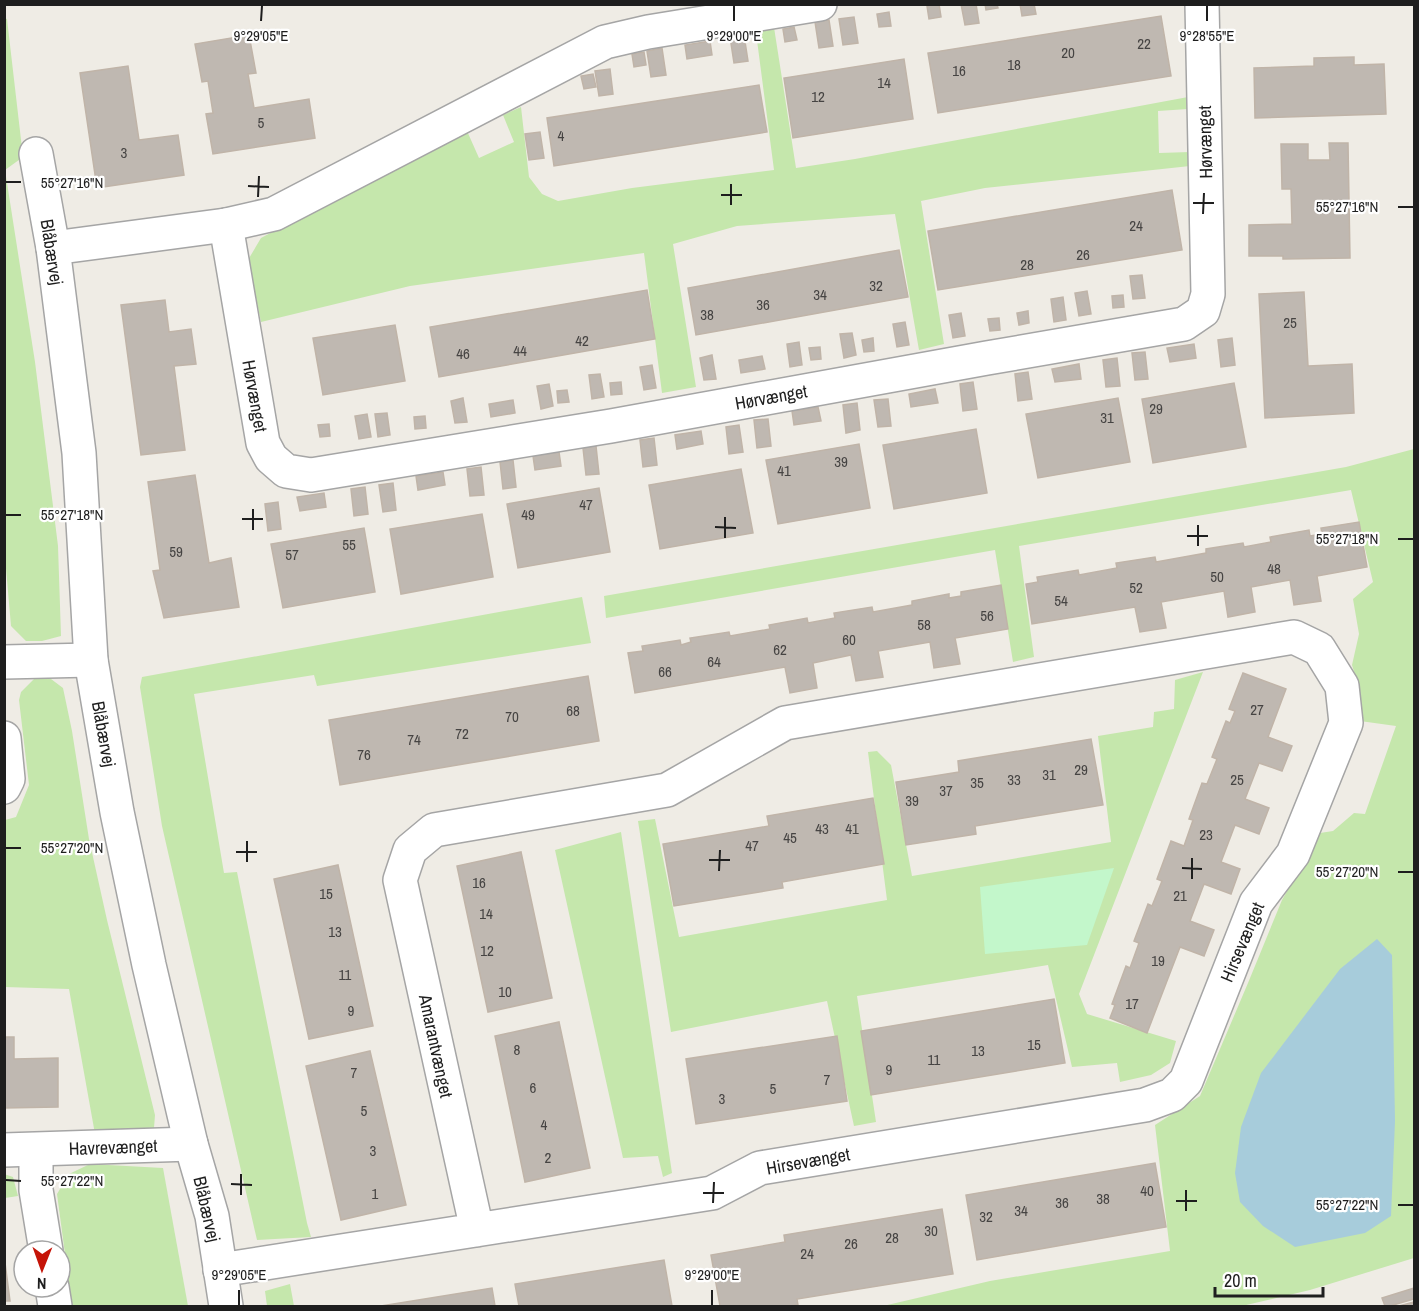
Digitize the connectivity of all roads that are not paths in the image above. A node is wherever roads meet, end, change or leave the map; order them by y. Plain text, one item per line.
1 (820, 4) edge
2 (1202, 4) edge
3 (36, 154) dead end
4 (226, 225) junction
5 (53, 248) junction
6 (91, 660) junction
7 (4, 663) edge
8 (4, 738) edge
9 (4, 787) edge
10 (406, 861) joint
11 (191, 1144) junction
12 (20, 1150) edge
13 (477, 1230) junction
14 (44, 1239) edge
15 (220, 1270) junction
16 (225, 1306) edge

1 - 4 street
2 - 4 street, Hørvænget
3 - 5 street, Blåbærvej
4 - 5 street
5 - 6 street, Blåbærvej
6 - 7 street
6 - 11 street, Blåbærvej
8 - 9 street
10 - 13 street, Amarantvænget
10 - 13 street, Hirsevænget
11 - 12 street, Havrevænget
11 - 15 street, Blåbærvej
12 - 14 street, Havrevænget
13 - 15 street, Hirsevænget
15 - 16 street, Blåbærvej

